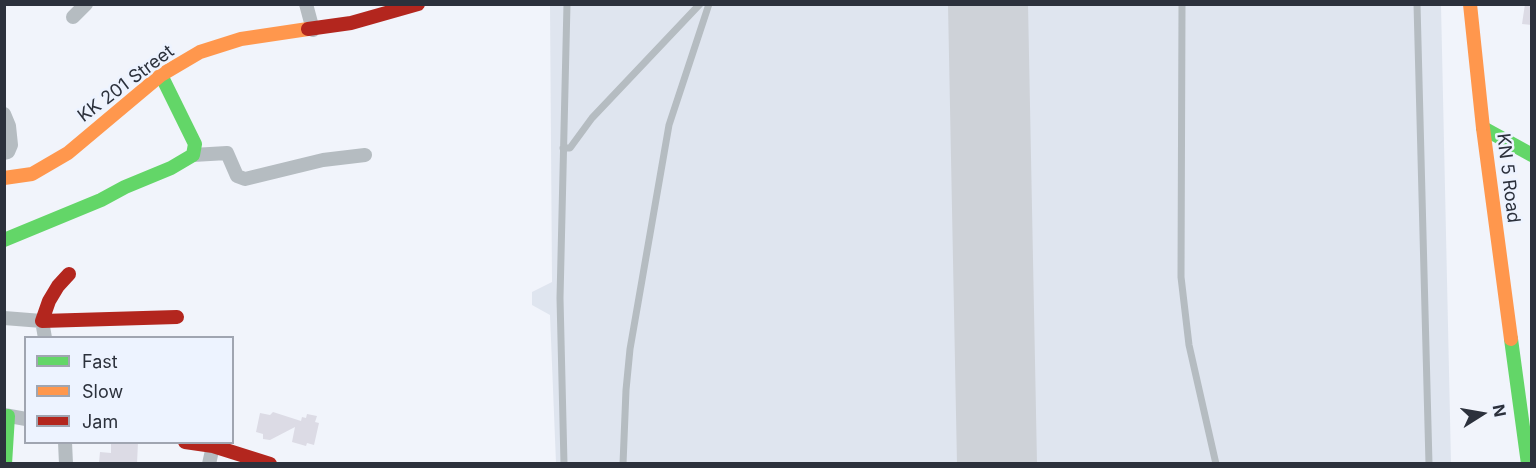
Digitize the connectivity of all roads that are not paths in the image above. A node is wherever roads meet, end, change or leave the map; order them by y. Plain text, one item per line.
1 (86, 4) edge
2 (306, 4) edge
3 (418, 4) edge
4 (567, 4) edge
5 (700, 4) edge
6 (709, 4) edge
7 (1182, 4) edge
8 (1417, 4) edge
9 (1470, 4) edge
10 (73, 17) dead end
11 (313, 30) junction
12 (161, 75) junction
13 (4, 114) edge
14 (1483, 128) junction
15 (564, 148) junction
16 (4, 153) edge
17 (193, 155) junction
18 (365, 155) dead end
19 (1532, 156) edge
20 (4, 178) edge
21 (4, 240) edge
22 (69, 274) dead end
23 (177, 317) dead end
24 (4, 318) edge
25 (42, 321) junction
26 (45, 336) edge
27 (6, 416) edge
28 (24, 419) edge
29 (65, 444) edge
30 (199, 444) edge
31 (213, 446) junction
32 (1529, 454) edge
33 (4, 464) edge
34 (66, 464) edge
35 (209, 464) edge
36 (270, 464) edge
37 (564, 464) edge
38 (623, 464) edge
39 (1216, 464) edge
40 (1429, 464) edge

1 - 10 street
2 - 11 street
3 - 11 main road, KK 201 Street
4 - 15 lane
5 - 15 lane
6 - 38 lane
7 - 39 lane
8 - 40 lane
9 - 14 main road, KN 5 Road
11 - 12 main road, KK 201 Street
12 - 17 main road
12 - 20 main road, KK 201 Street
13 - 16 street
14 - 19 main road
14 - 32 main road, KN 5 Road
15 - 37 lane
17 - 18 street
17 - 21 main road
22 - 25 main road
23 - 25 main road
24 - 25 street
25 - 26 street
27 - 28 street
27 - 33 main road
29 - 34 street
30 - 31 main road
31 - 35 street
31 - 36 main road

